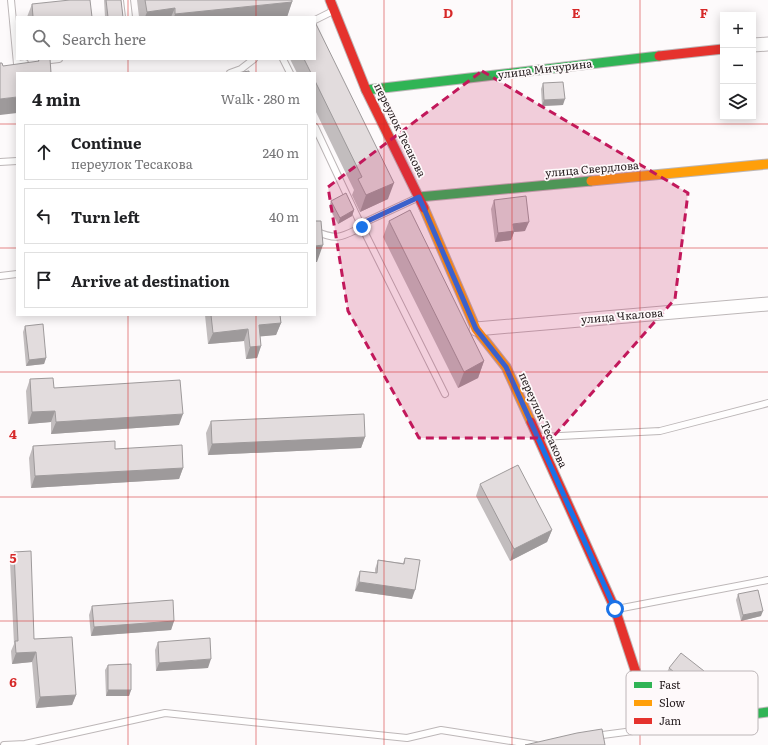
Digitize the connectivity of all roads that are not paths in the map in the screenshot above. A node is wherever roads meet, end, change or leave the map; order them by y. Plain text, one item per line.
1 (11, 0) edge
2 (14, 0) edge
3 (127, 0) edge
4 (330, 0) edge
5 (334, 11) junction
6 (129, 16) edge
7 (316, 20) edge
8 (768, 44) edge
9 (756, 45) edge
10 (16, 46) edge
11 (720, 49) edge
12 (18, 60) edge
13 (52, 60) edge
14 (253, 60) edge
15 (284, 60) edge
16 (38, 62) edge
17 (31, 63) edge
18 (233, 72) edge
19 (290, 72) edge
20 (366, 90) junction
21 (316, 129) edge
22 (16, 161) edge
23 (0, 162) edge
24 (768, 164) edge
25 (419, 197) junction
26 (361, 226) junction
27 (316, 231) edge
28 (16, 274) edge
29 (0, 276) edge
30 (768, 304) edge
31 (476, 329) junction
32 (445, 394) dead end
33 (768, 403) edge
34 (538, 437) junction
35 (768, 580) edge
36 (615, 609) junction
37 (635, 671) edge
38 (768, 712) edge
39 (758, 713) edge
40 (626, 732) edge
41 (589, 737) edge
42 (544, 744) edge
43 (4, 745) edge
44 (536, 745) edge

1 - 2 lane
1 - 10 lane
3 - 6 lane
4 - 5 street, переулок Тесакова
5 - 7 lane
5 - 20 street, переулок Тесакова
8 - 9 street
11 - 20 street, улица Мичурина
12 - 17 lane
13 - 16 lane
14 - 18 lane
15 - 19 lane
20 - 25 street, переулок Тесакова
21 - 26 lane
22 - 23 lane
24 - 25 street, улица Свердлова
25 - 26 lane
25 - 31 street, переулок Тесакова
26 - 27 lane
26 - 32 lane
28 - 29 lane
30 - 31 street, улица Чкалова
31 - 34 street, переулок Тесакова
33 - 34 lane
34 - 36 street, переулок Тесакова
35 - 36 lane
36 - 37 street, переулок Тесакова
38 - 39 street
40 - 41 lane
42 - 44 lane
43 - 44 lane

